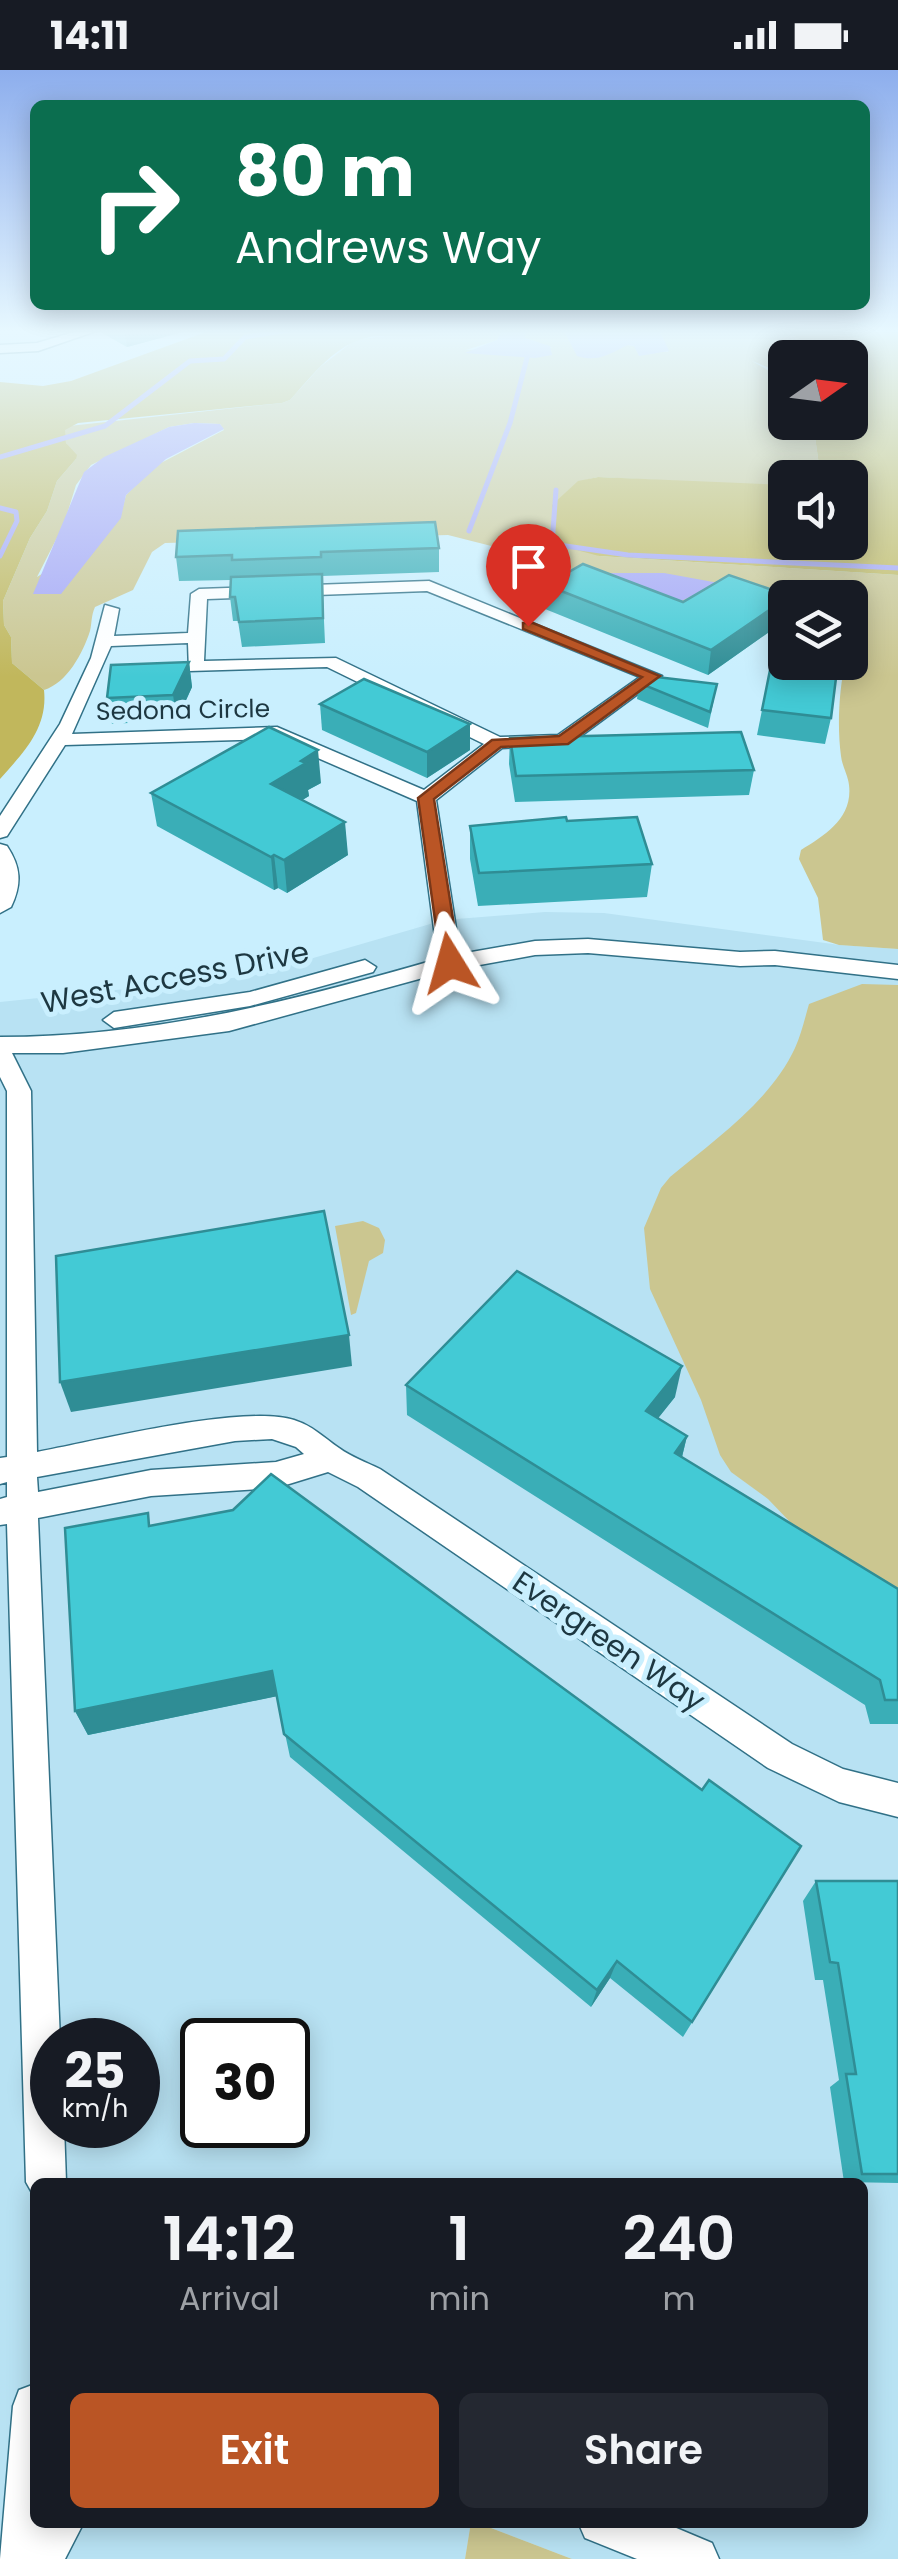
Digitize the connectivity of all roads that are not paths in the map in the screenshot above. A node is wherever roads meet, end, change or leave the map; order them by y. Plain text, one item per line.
1 (197, 629) junction
2 (60, 740) junction
3 (497, 743) junction
4 (426, 798) junction
5 (0, 832) edge
6 (0, 850) edge
7 (0, 906) edge
8 (449, 954) junction
9 (898, 972) edge
10 (0, 1044) edge
11 (0, 1054) edge
12 (9, 1214) edge
13 (330, 1459) junction
14 (11, 1468) edge
15 (11, 1510) edge
16 (898, 1800) edge
17 (46, 2178) edge
18 (30, 2465) edge
19 (57, 2528) edge
20 (616, 2528) edge
21 (22, 2559) edge
22 (40, 2559) edge
23 (696, 2559) edge

1 - 2 street
1 - 3 street
1 - 3 street
2 - 4 street, Sedona Circle
2 - 5 street
3 - 4 street
4 - 8 street
6 - 7 street
8 - 9 street, West Access Drive
8 - 10 street, West Access Drive
11 - 12 street
12 - 14 street
13 - 14 street, Evergreen Way
13 - 15 street
13 - 16 street, Evergreen Way
14 - 15 street
15 - 17 street
18 - 21 street
19 - 22 street
20 - 23 street

